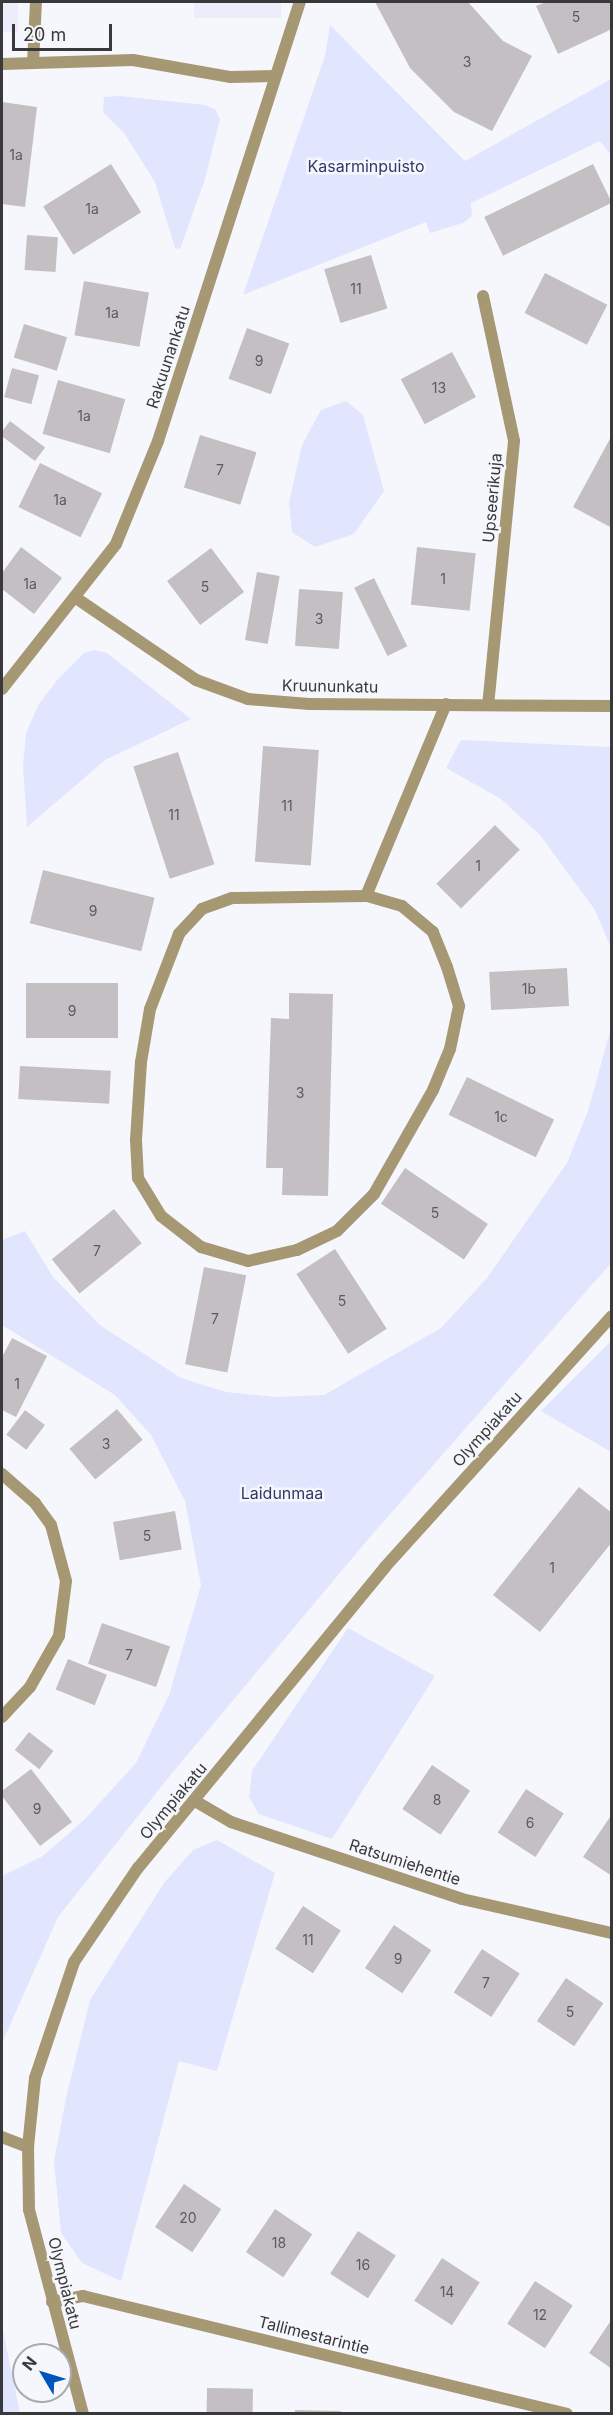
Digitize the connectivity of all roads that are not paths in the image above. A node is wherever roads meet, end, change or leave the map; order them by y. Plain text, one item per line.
1 (36, 2) edge
2 (300, 2) edge
3 (33, 63) junction
4 (2, 64) edge
5 (275, 76) junction
6 (483, 296) dead end
7 (76, 598) junction
8 (2, 689) edge
9 (446, 704) junction
10 (488, 705) junction
11 (612, 706) edge
12 (366, 896) junction
13 (612, 1316) edge
14 (2, 1474) edge
15 (2, 1717) edge
16 (195, 1801) junction
17 (612, 1934) edge
18 (2, 2137) edge
19 (28, 2147) junction
20 (52, 2302) junction
21 (83, 2414) edge
22 (567, 2414) edge

1 - 3 street
2 - 5 street, Rakuunankatu
3 - 4 street
3 - 5 street
5 - 7 street, Rakuunankatu
6 - 10 street, Upseerikuja
7 - 8 street, Rakuunankatu
7 - 9 street, Kruununkatu
9 - 10 street, Kruununkatu
9 - 12 street
10 - 11 street, Kruununkatu
12 - 12 street
13 - 16 street, Olympiakatu
14 - 15 street
16 - 17 street, Ratsumiehentie
16 - 19 street, Olympiakatu
18 - 19 street
19 - 20 street, Olympiakatu
20 - 21 street, Olympiakatu
20 - 22 street, Tallimestarintie

